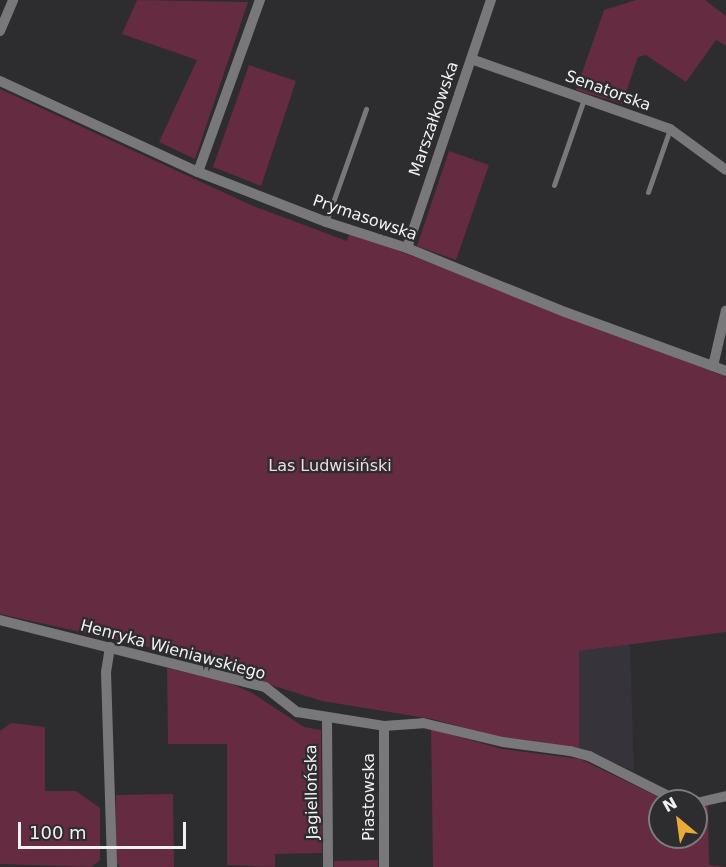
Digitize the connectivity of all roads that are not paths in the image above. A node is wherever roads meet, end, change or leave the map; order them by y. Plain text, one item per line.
1 (13, 0) edge
2 (260, 0) edge
3 (491, 0) edge
4 (0, 31) edge
5 (471, 58) junction
6 (0, 81) edge
7 (584, 99) junction
8 (366, 110) dead end
9 (670, 129) junction
10 (726, 170) edge
11 (198, 172) junction
12 (554, 185) dead end
13 (648, 192) dead end
14 (327, 222) junction
15 (407, 248) junction
16 (726, 310) edge
17 (713, 366) junction
18 (726, 371) edge
19 (0, 621) edge
20 (110, 647) junction
21 (327, 717) junction
22 (384, 726) junction
23 (655, 789) edge
24 (726, 796) edge
25 (708, 800) edge
26 (112, 867) edge
27 (328, 867) edge
28 (384, 867) edge

1 - 4 street
2 - 11 street
3 - 5 street, Marszałkowska
5 - 7 street, Senatorska
5 - 15 street, Marszałkowska
6 - 11 street, Prymasowska
7 - 9 street, Senatorska
7 - 12 lane
8 - 14 lane
9 - 10 street, Senatorska
9 - 13 lane
11 - 14 street, Prymasowska
14 - 15 street, Prymasowska
15 - 17 street, Prymasowska
16 - 17 street
17 - 18 street, Prymasowska
19 - 20 street, Henryka Wieniawskiego
20 - 21 street, Henryka Wieniawskiego
20 - 26 street
21 - 22 street, Henryka Wieniawskiego
21 - 27 street, Jagiellońska
22 - 23 street, Henryka Wieniawskiego
22 - 28 street, Piastowska
24 - 25 street

